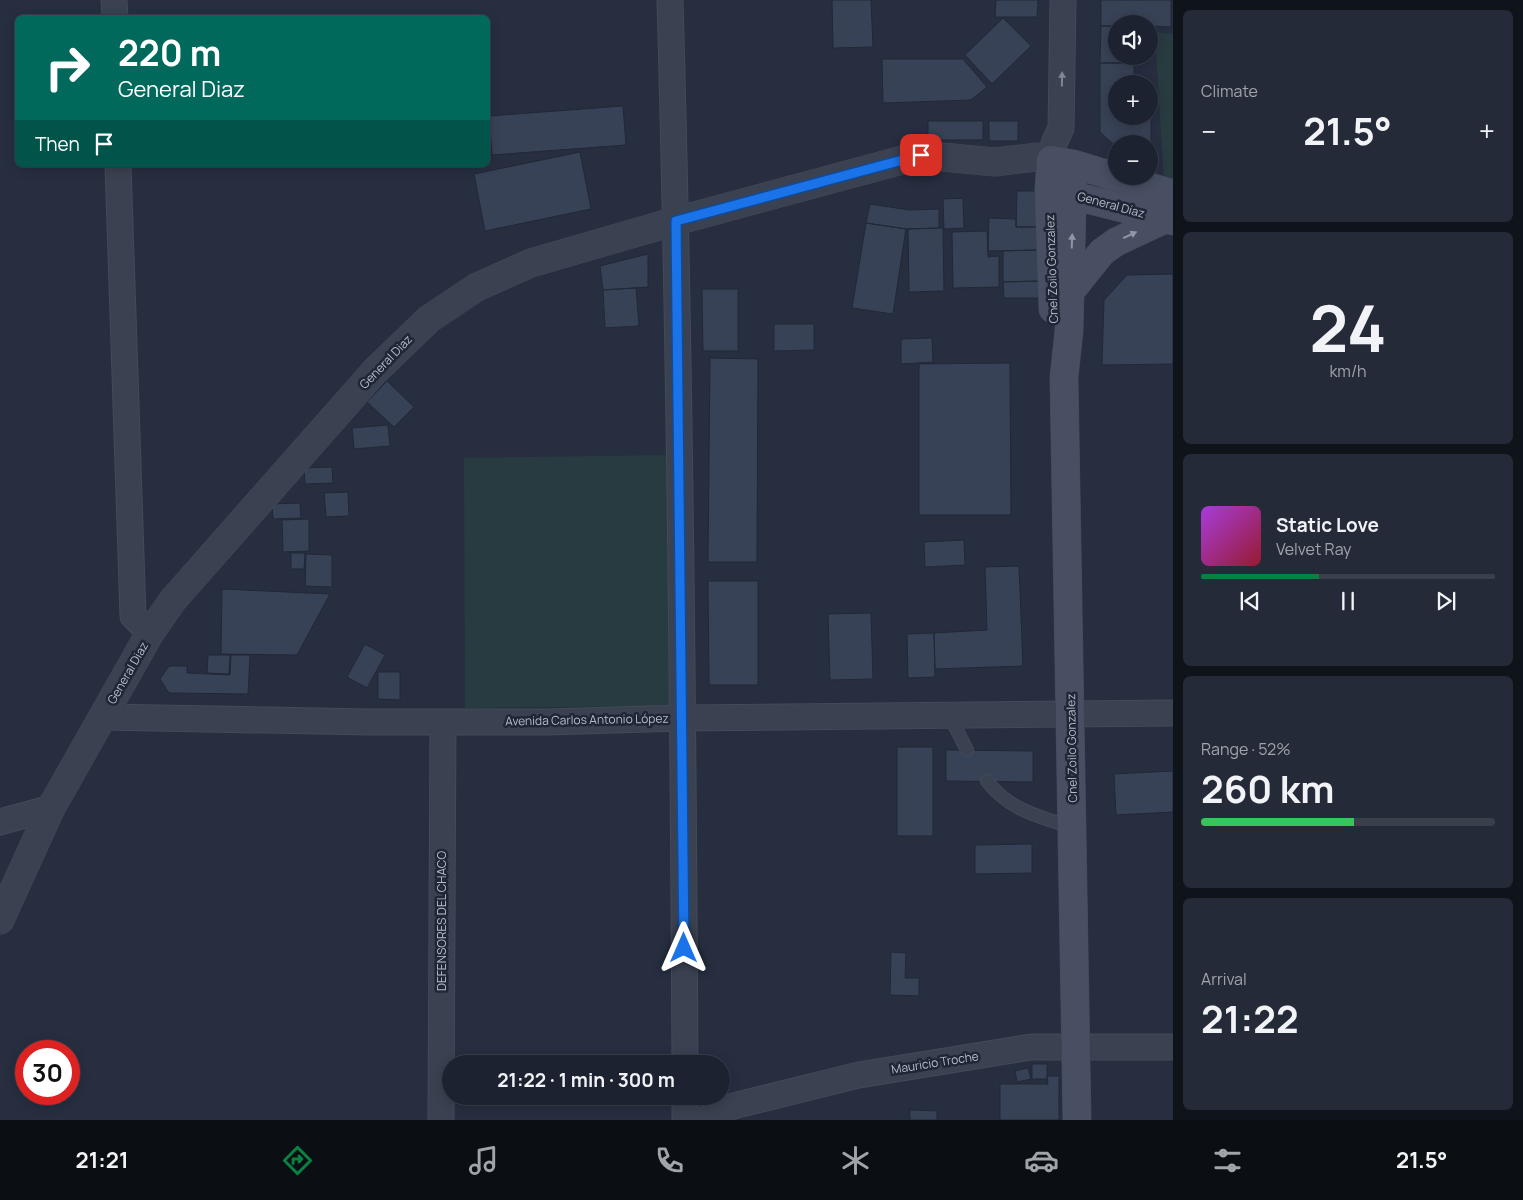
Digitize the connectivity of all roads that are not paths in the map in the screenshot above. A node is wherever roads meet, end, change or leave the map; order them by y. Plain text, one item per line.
1 (114, 0) edge
2 (670, 0) edge
3 (1063, 0) edge
4 (115, 15) edge
5 (1020, 160) junction
6 (1062, 162) junction
7 (118, 167) edge
8 (1061, 192) junction
9 (1170, 211) edge
10 (676, 221) junction
11 (1070, 292) junction
12 (1064, 377) junction
13 (150, 633) junction
14 (1173, 713) edge
15 (1071, 714) junction
16 (949, 715) junction
17 (103, 717) junction
18 (683, 718) junction
19 (443, 722) junction
20 (967, 750) dead end
21 (987, 781) dead end
22 (51, 808) junction
23 (0, 822) edge
24 (1073, 828) junction
25 (0, 920) edge
26 (1076, 1046) junction
27 (1173, 1047) edge
28 (685, 1055) edge
29 (685, 1105) edge
30 (441, 1120) edge
31 (685, 1120) edge
32 (704, 1120) edge
33 (1078, 1120) edge

1 - 4 street
2 - 10 street
6 -> 3 street
5 - 6 street, General Diaz
5 - 8 street
5 - 10 street, General Diaz
6 - 8 main road, Cnel Zoilo Gonzalez
6 - 9 main road
7 - 13 street
8 - 9 main road, General Díaz
11 -> 8 main road, Cnel Zoilo Gonzalez
8 - 12 main road, Cnel Zoilo Gonzalez
11 -> 9 main road
10 - 13 street, General Diaz
10 - 18 street
11 - 12 main road, Cnel Zoilo Gonzalez
12 - 15 main road, Cnel Zoilo Gonzalez
13 - 17 street, General Diaz
14 - 15 street, Avenida Carlos Antonio López
15 - 16 street, Avenida Carlos Antonio López
15 - 24 main road, Cnel Zoilo Gonzalez
16 - 18 street, Avenida Carlos Antonio López
16 - 20 lane
17 - 19 street, Avenida Carlos Antonio López
17 - 22 street, General Diaz
18 - 19 street, Avenida Carlos Antonio López
18 - 28 street
19 - 30 street, DEFENSORES DEL CHACO
21 - 24 lane
22 - 23 street
22 - 25 street, General Diaz
24 - 26 main road, Cnel Zoilo Gonzalez
26 - 27 street, Mauricio Troche
26 - 32 street, Mauricio Troche
26 - 33 main road, Cnel Zoilo Gonzalez
29 - 31 street

